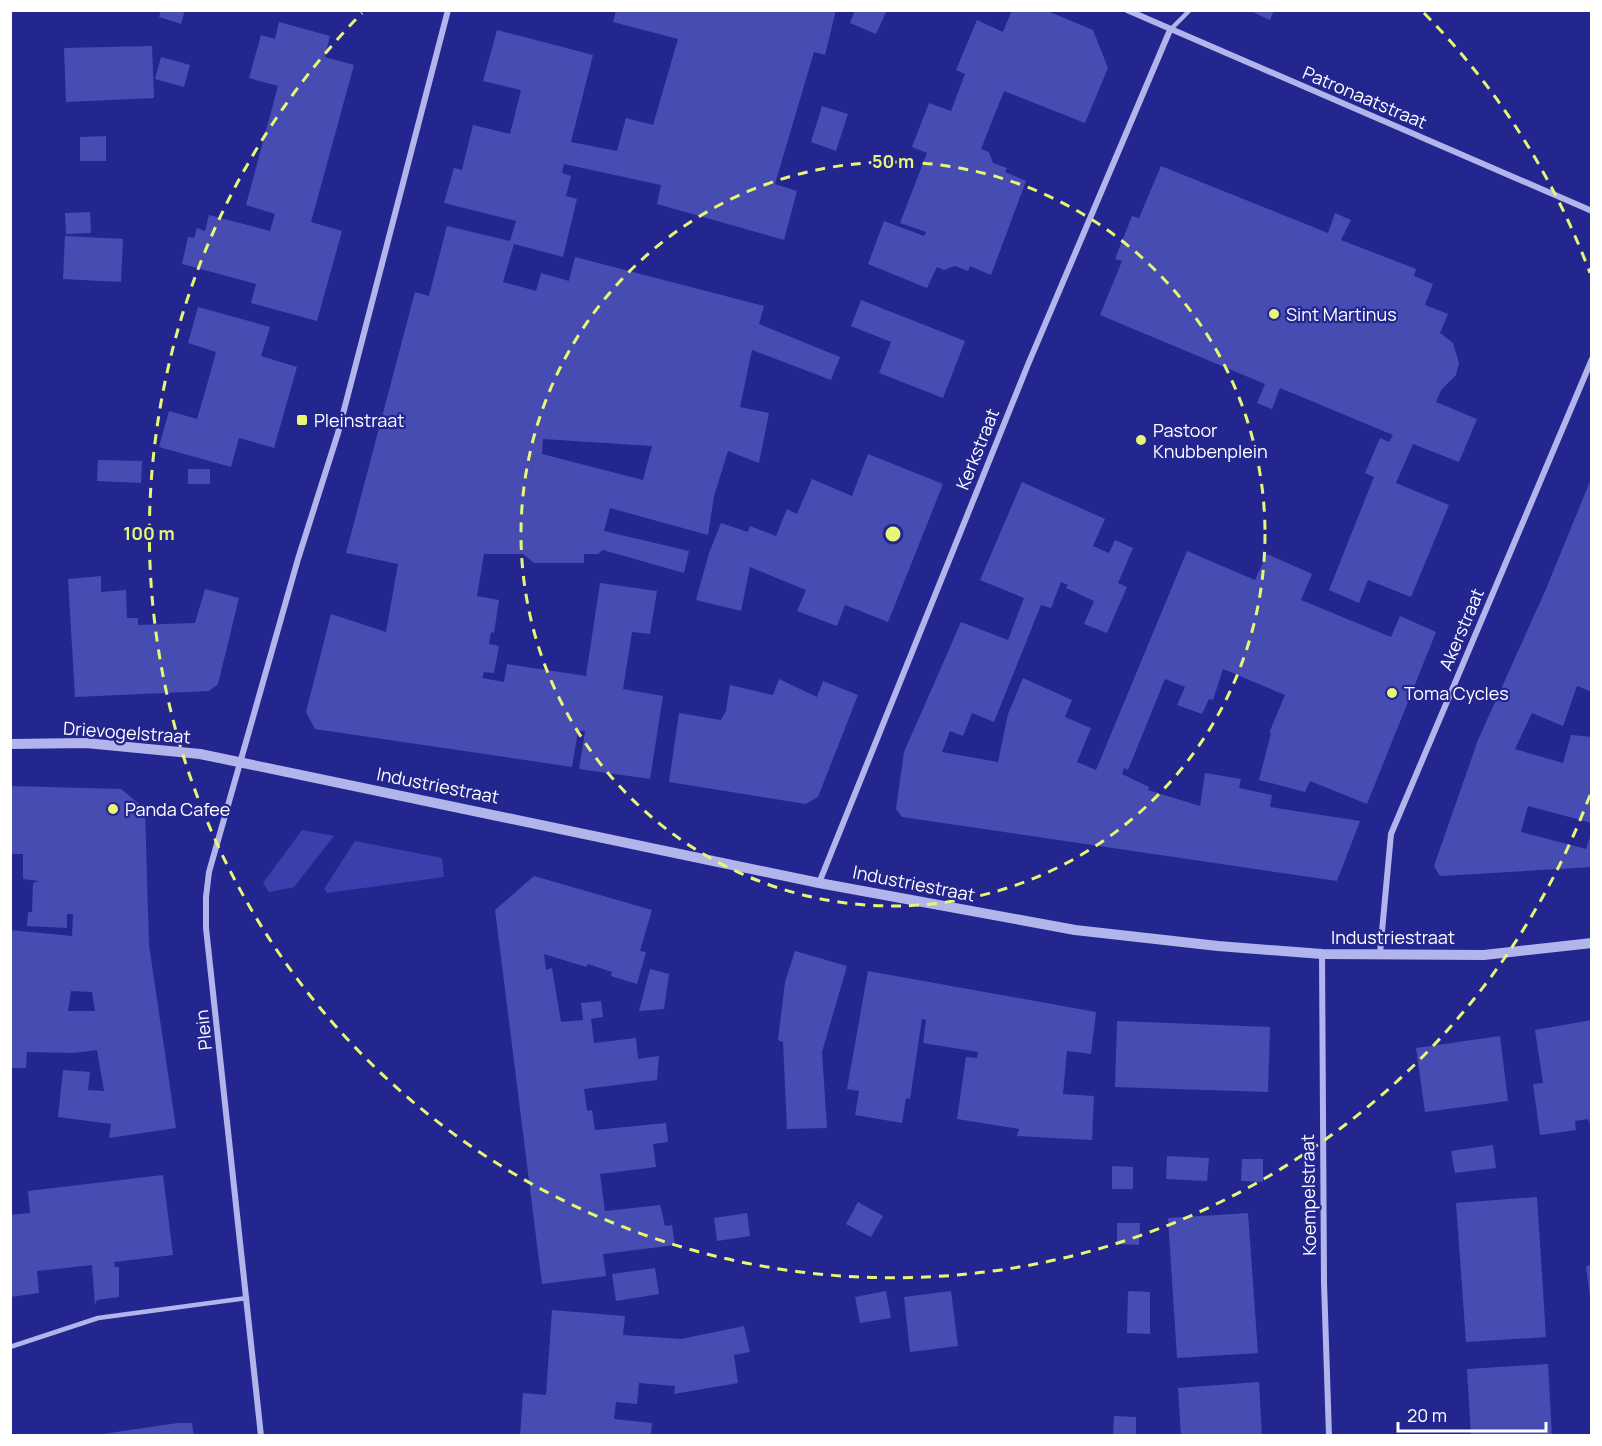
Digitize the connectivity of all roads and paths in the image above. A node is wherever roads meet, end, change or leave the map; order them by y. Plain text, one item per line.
1 (447, 10) edge
2 (1127, 10) edge
3 (1190, 10) edge
4 (1170, 30) junction
5 (1592, 211) edge
6 (1592, 359) edge
7 (10, 744) edge
8 (239, 763) junction
9 (819, 882) junction
10 (1592, 943) edge
11 (1380, 953) junction
12 (1322, 954) junction
13 (247, 1298) junction
14 (10, 1347) edge
15 (261, 1436) edge
16 (1329, 1436) edge

1 - 8 street
2 - 4 street, Patronaatstraat
3 - 4 lane
4 - 5 street, Patronaatstraat
4 - 9 street, Kerkstraat
6 - 11 street, Akerstraat
7 - 8 street, Drievogelstraat
8 - 9 street, Industriestraat
8 - 13 street, Plein
9 - 12 street, Industriestraat
10 - 11 street, Industriestraat
11 - 12 street, Industriestraat
12 - 16 street, Koempelstraat
13 - 14 lane
13 - 15 street, Plein

